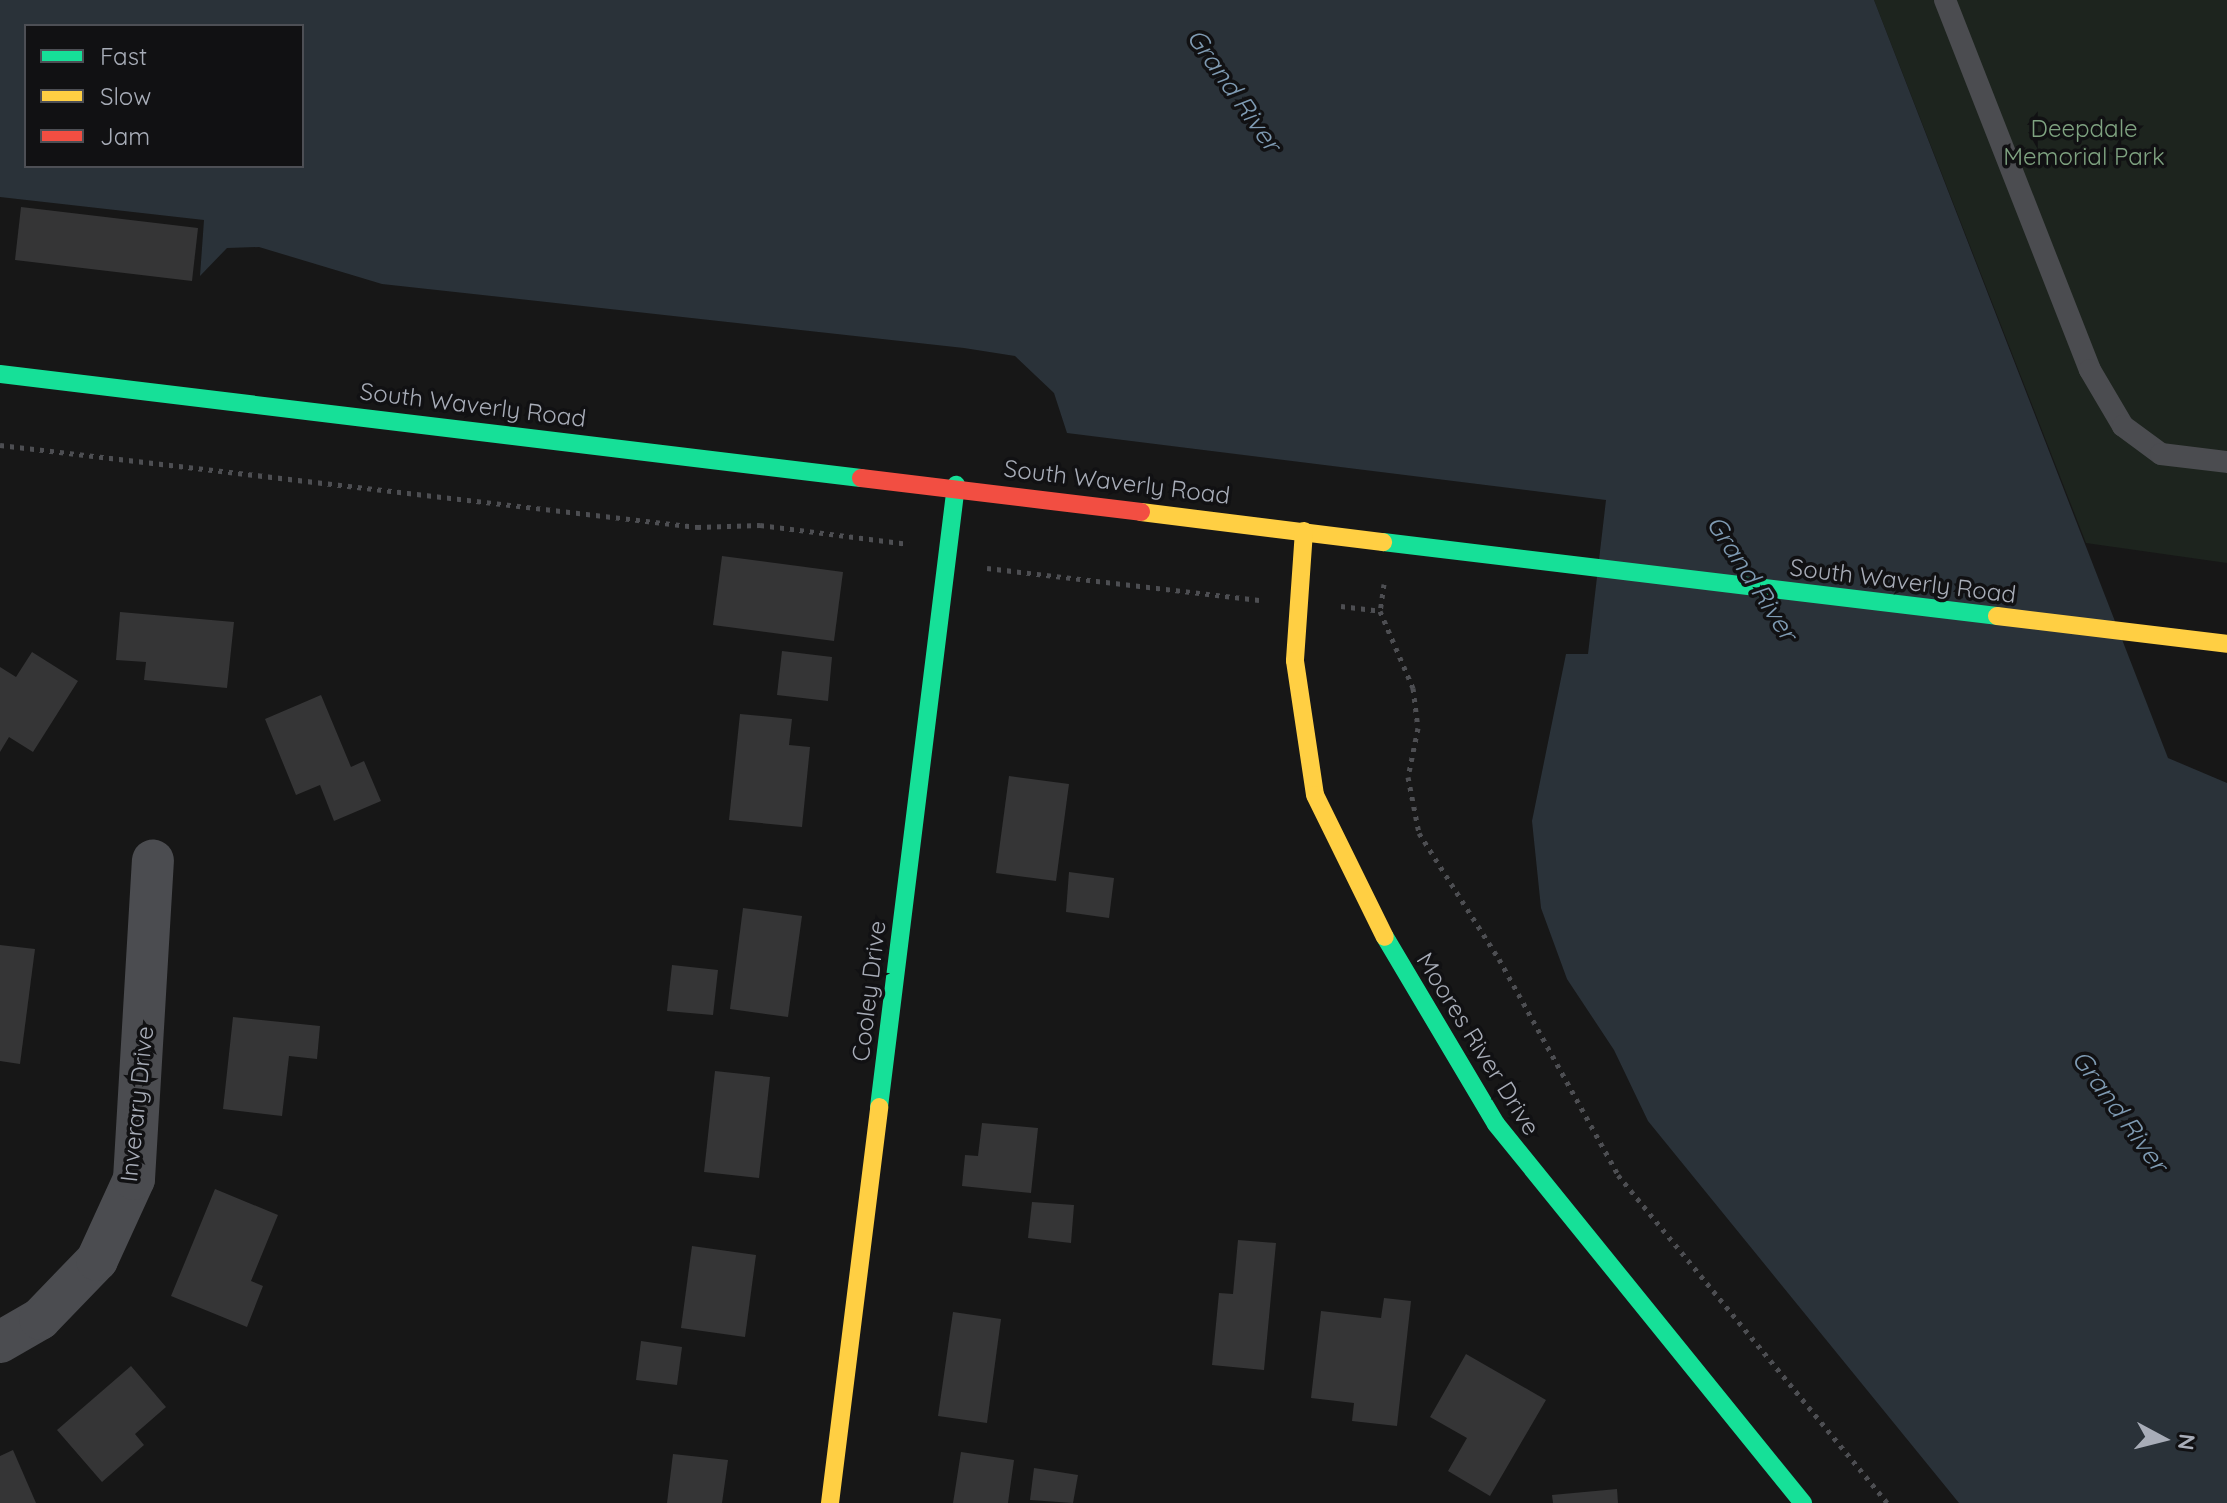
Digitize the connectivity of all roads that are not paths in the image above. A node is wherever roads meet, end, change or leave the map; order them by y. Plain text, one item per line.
1 (1945, 0) edge
2 (0, 374) edge
3 (2227, 462) edge
4 (956, 485) junction
5 (1304, 531) junction
6 (2227, 644) edge
7 (153, 861) dead end
8 (0, 1342) edge
9 (830, 1503) edge
10 (1803, 1503) edge

1 - 3 lane
2 - 4 main road, South Waverly Road
4 - 5 main road, South Waverly Road
4 - 9 main road, Cooley Drive
5 - 6 main road, South Waverly Road
5 - 10 main road, Moores River Drive
7 - 8 street, Inverary Drive

